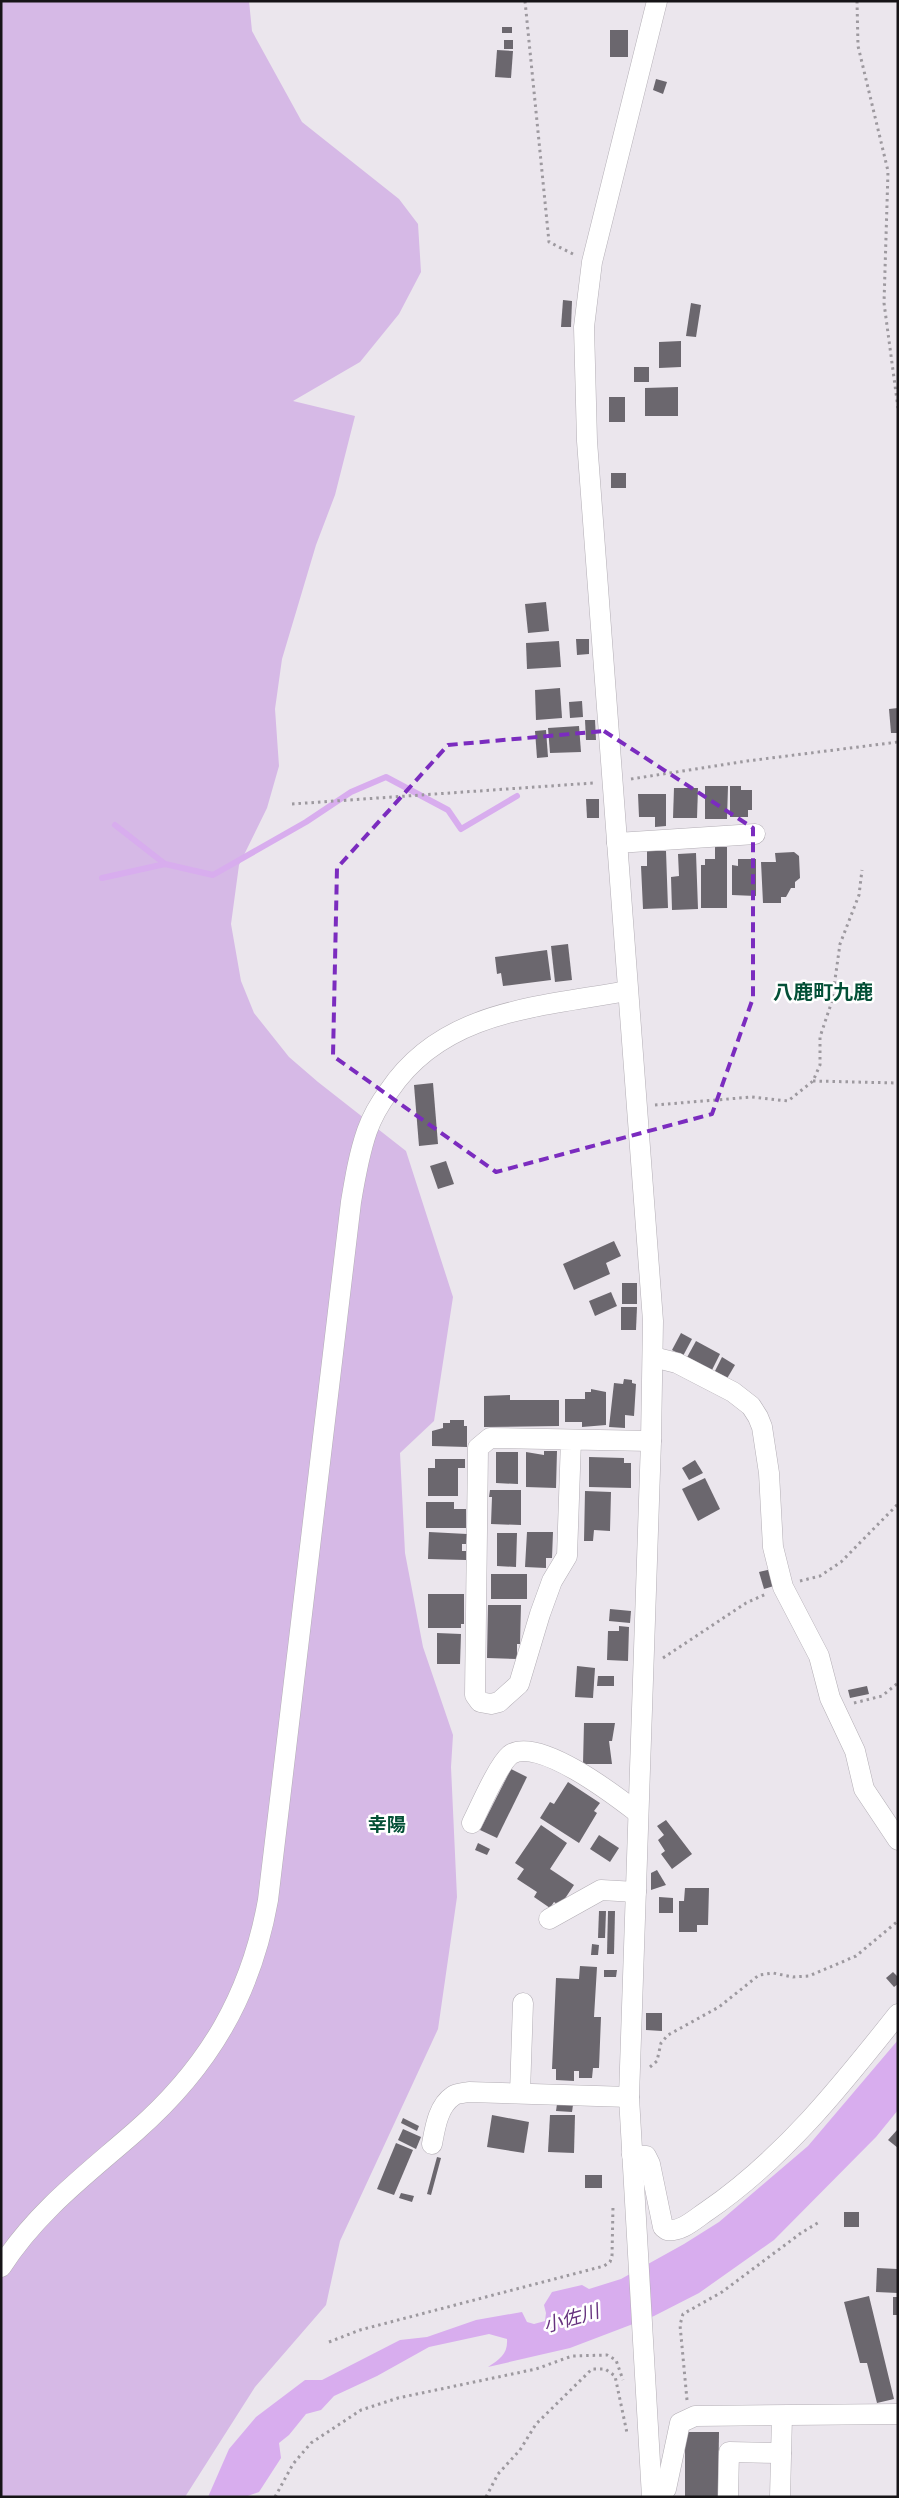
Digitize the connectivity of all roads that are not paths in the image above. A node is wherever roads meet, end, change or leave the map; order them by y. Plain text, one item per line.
1 (657, 1) edge
2 (755, 834) dead end
3 (617, 843) junction
4 (627, 991) junction
5 (653, 1357) junction
6 (571, 1440) junction
7 (651, 1441) junction
8 (638, 1813) junction
9 (472, 1822) dead end
10 (898, 1840) edge
11 (636, 1892) junction
12 (549, 1919) dead end
13 (523, 2003) dead end
14 (898, 2014) edge
15 (520, 2093) junction
16 (629, 2097) junction
17 (432, 2144) dead end
18 (632, 2155) junction
19 (1, 2267) edge
20 (898, 2414) edge
21 (782, 2416) junction
22 (780, 2453) junction
23 (652, 2497) edge
24 (659, 2497) edge
25 (728, 2497) edge
26 (780, 2497) edge

1 - 3 street
2 - 3 street
3 - 4 street
4 - 5 street
4 - 19 street
5 - 7 street
5 - 10 street
6 - 6 street
6 - 7 street
7 - 8 street
8 - 9 street
8 - 11 street
11 - 12 street
11 - 16 street
13 - 15 street
14 - 18 street
15 - 16 street
15 - 17 street
16 - 18 street
18 - 23 street
20 - 21 street
21 - 22 street
21 - 24 street
22 - 25 street
22 - 26 street

